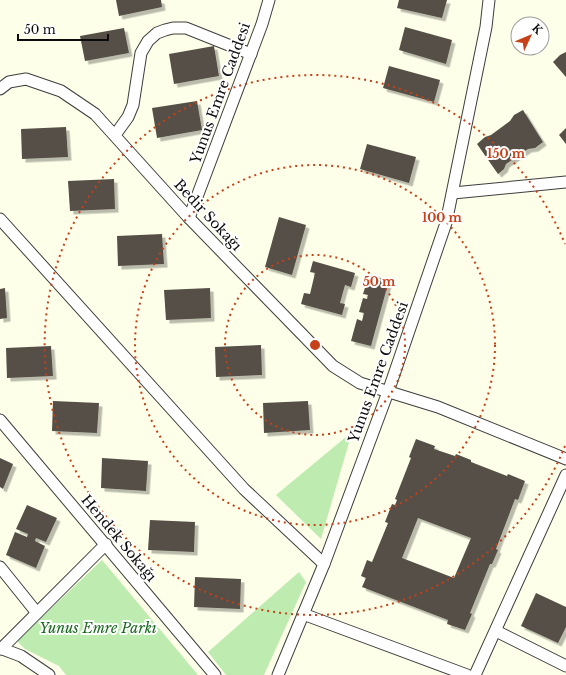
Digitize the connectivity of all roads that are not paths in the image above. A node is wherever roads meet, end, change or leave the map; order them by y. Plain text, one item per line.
1 (269, 0) edge
2 (489, 0) edge
3 (251, 54) junction
4 (0, 89) edge
5 (115, 135) junction
6 (566, 182) edge
7 (453, 193) junction
8 (189, 218) junction
9 (0, 219) edge
10 (388, 392) junction
11 (0, 420) edge
12 (566, 459) edge
13 (566, 475) edge
14 (106, 544) junction
15 (324, 564) junction
16 (0, 567) edge
17 (37, 613) junction
18 (303, 614) junction
19 (496, 631) junction
20 (1, 649) edge
21 (566, 666) edge
22 (49, 675) edge
23 (215, 675) edge
24 (278, 675) edge
25 (467, 675) edge
26 (476, 675) edge

1 - 3 street, Yunus Emre Caddesi
2 - 7 street, Yunus Emre Caddesi
3 - 5 street
3 - 8 street, Yunus Emre Caddesi
4 - 5 street, Bedir Sokağı
5 - 8 street, Bedir Sokağı
6 - 7 street
7 - 10 street, Yunus Emre Caddesi
8 - 10 street, Bedir Sokağı
9 - 15 street
10 - 12 street, Bedir Sokağı
10 - 15 street, Yunus Emre Caddesi
11 - 14 street, Hendek Sokağı
13 - 19 street
14 - 17 street
14 - 23 street, Hendek Sokağı
15 - 18 street, Yunus Emre Caddesi
16 - 17 street
17 - 20 street
18 - 24 street, Yunus Emre Caddesi
18 - 25 street
19 - 21 street
19 - 26 street
20 - 22 street

